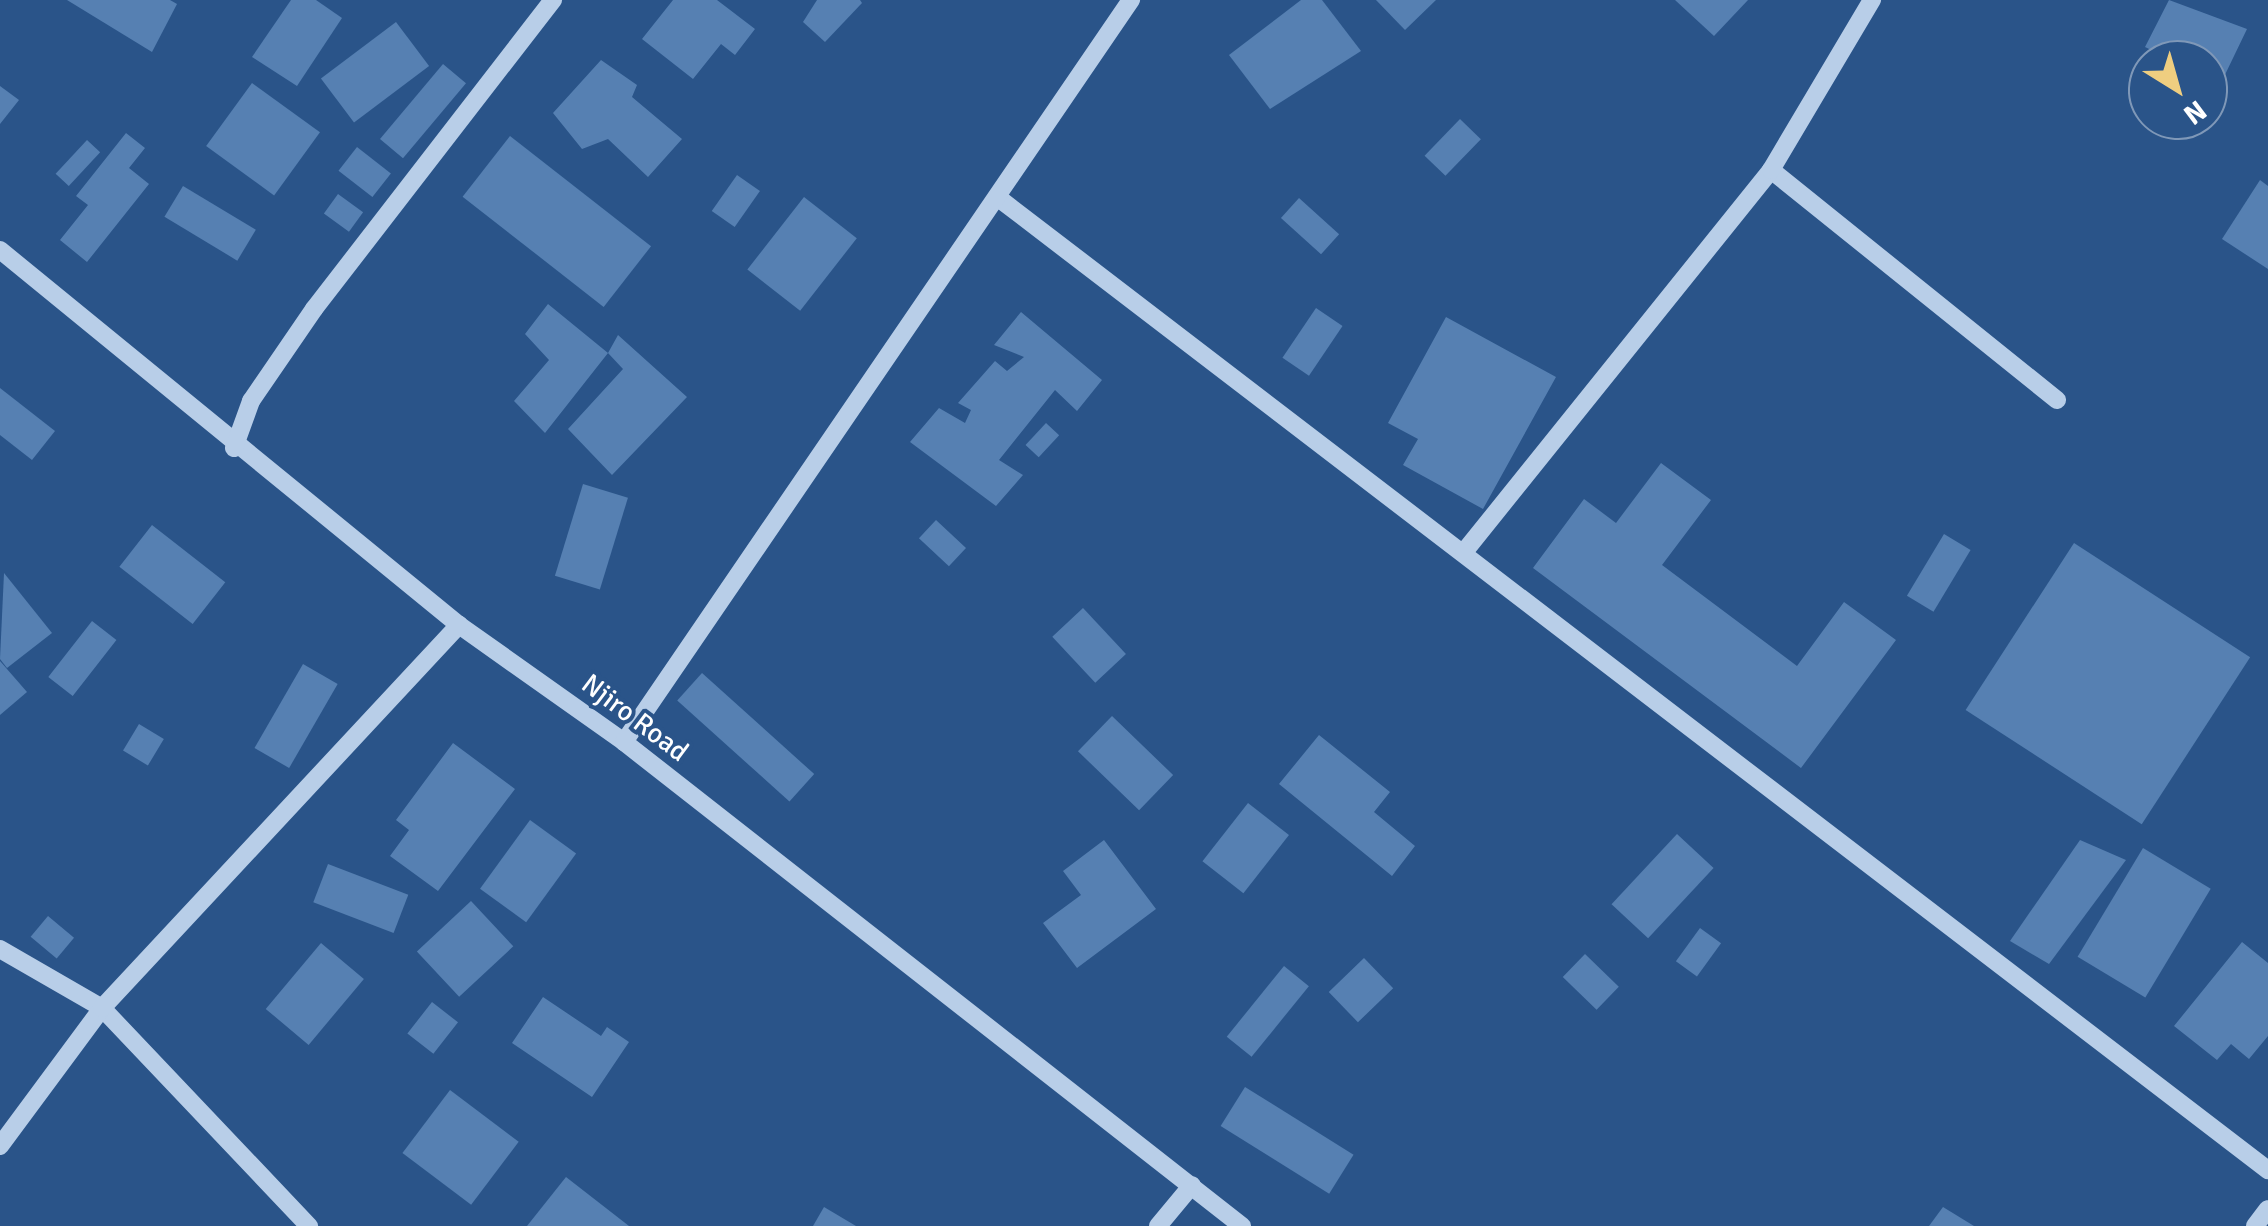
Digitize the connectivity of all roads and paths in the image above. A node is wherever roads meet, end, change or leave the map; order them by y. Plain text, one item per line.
1 (553, 0) edge
2 (1131, 0) edge
3 (1872, 0) edge
4 (1772, 170) junction
5 (1002, 200) junction
6 (0, 250) edge
7 (2057, 400) dead end
8 (234, 448) junction
9 (1464, 552) junction
10 (459, 626) junction
11 (624, 742) junction
12 (0, 948) edge
13 (102, 1008) junction
14 (0, 1146) edge
15 (2268, 1170) edge
16 (1192, 1185) junction
17 (2268, 1209) edge
18 (309, 1226) edge
19 (1158, 1226) edge
20 (1242, 1226) edge
21 (2255, 1226) edge

1 - 8 street
2 - 5 street
3 - 4 street
4 - 7 street
4 - 9 street
5 - 9 street
5 - 11 street
6 - 8 street, Njiro Road
8 - 10 street, Njiro Road
9 - 15 street
10 - 11 street, Njiro Road
10 - 13 street
11 - 16 street, Njiro Road
12 - 13 street
13 - 14 street
13 - 18 street
16 - 19 street
16 - 20 street, Njiro Road
17 - 21 street

